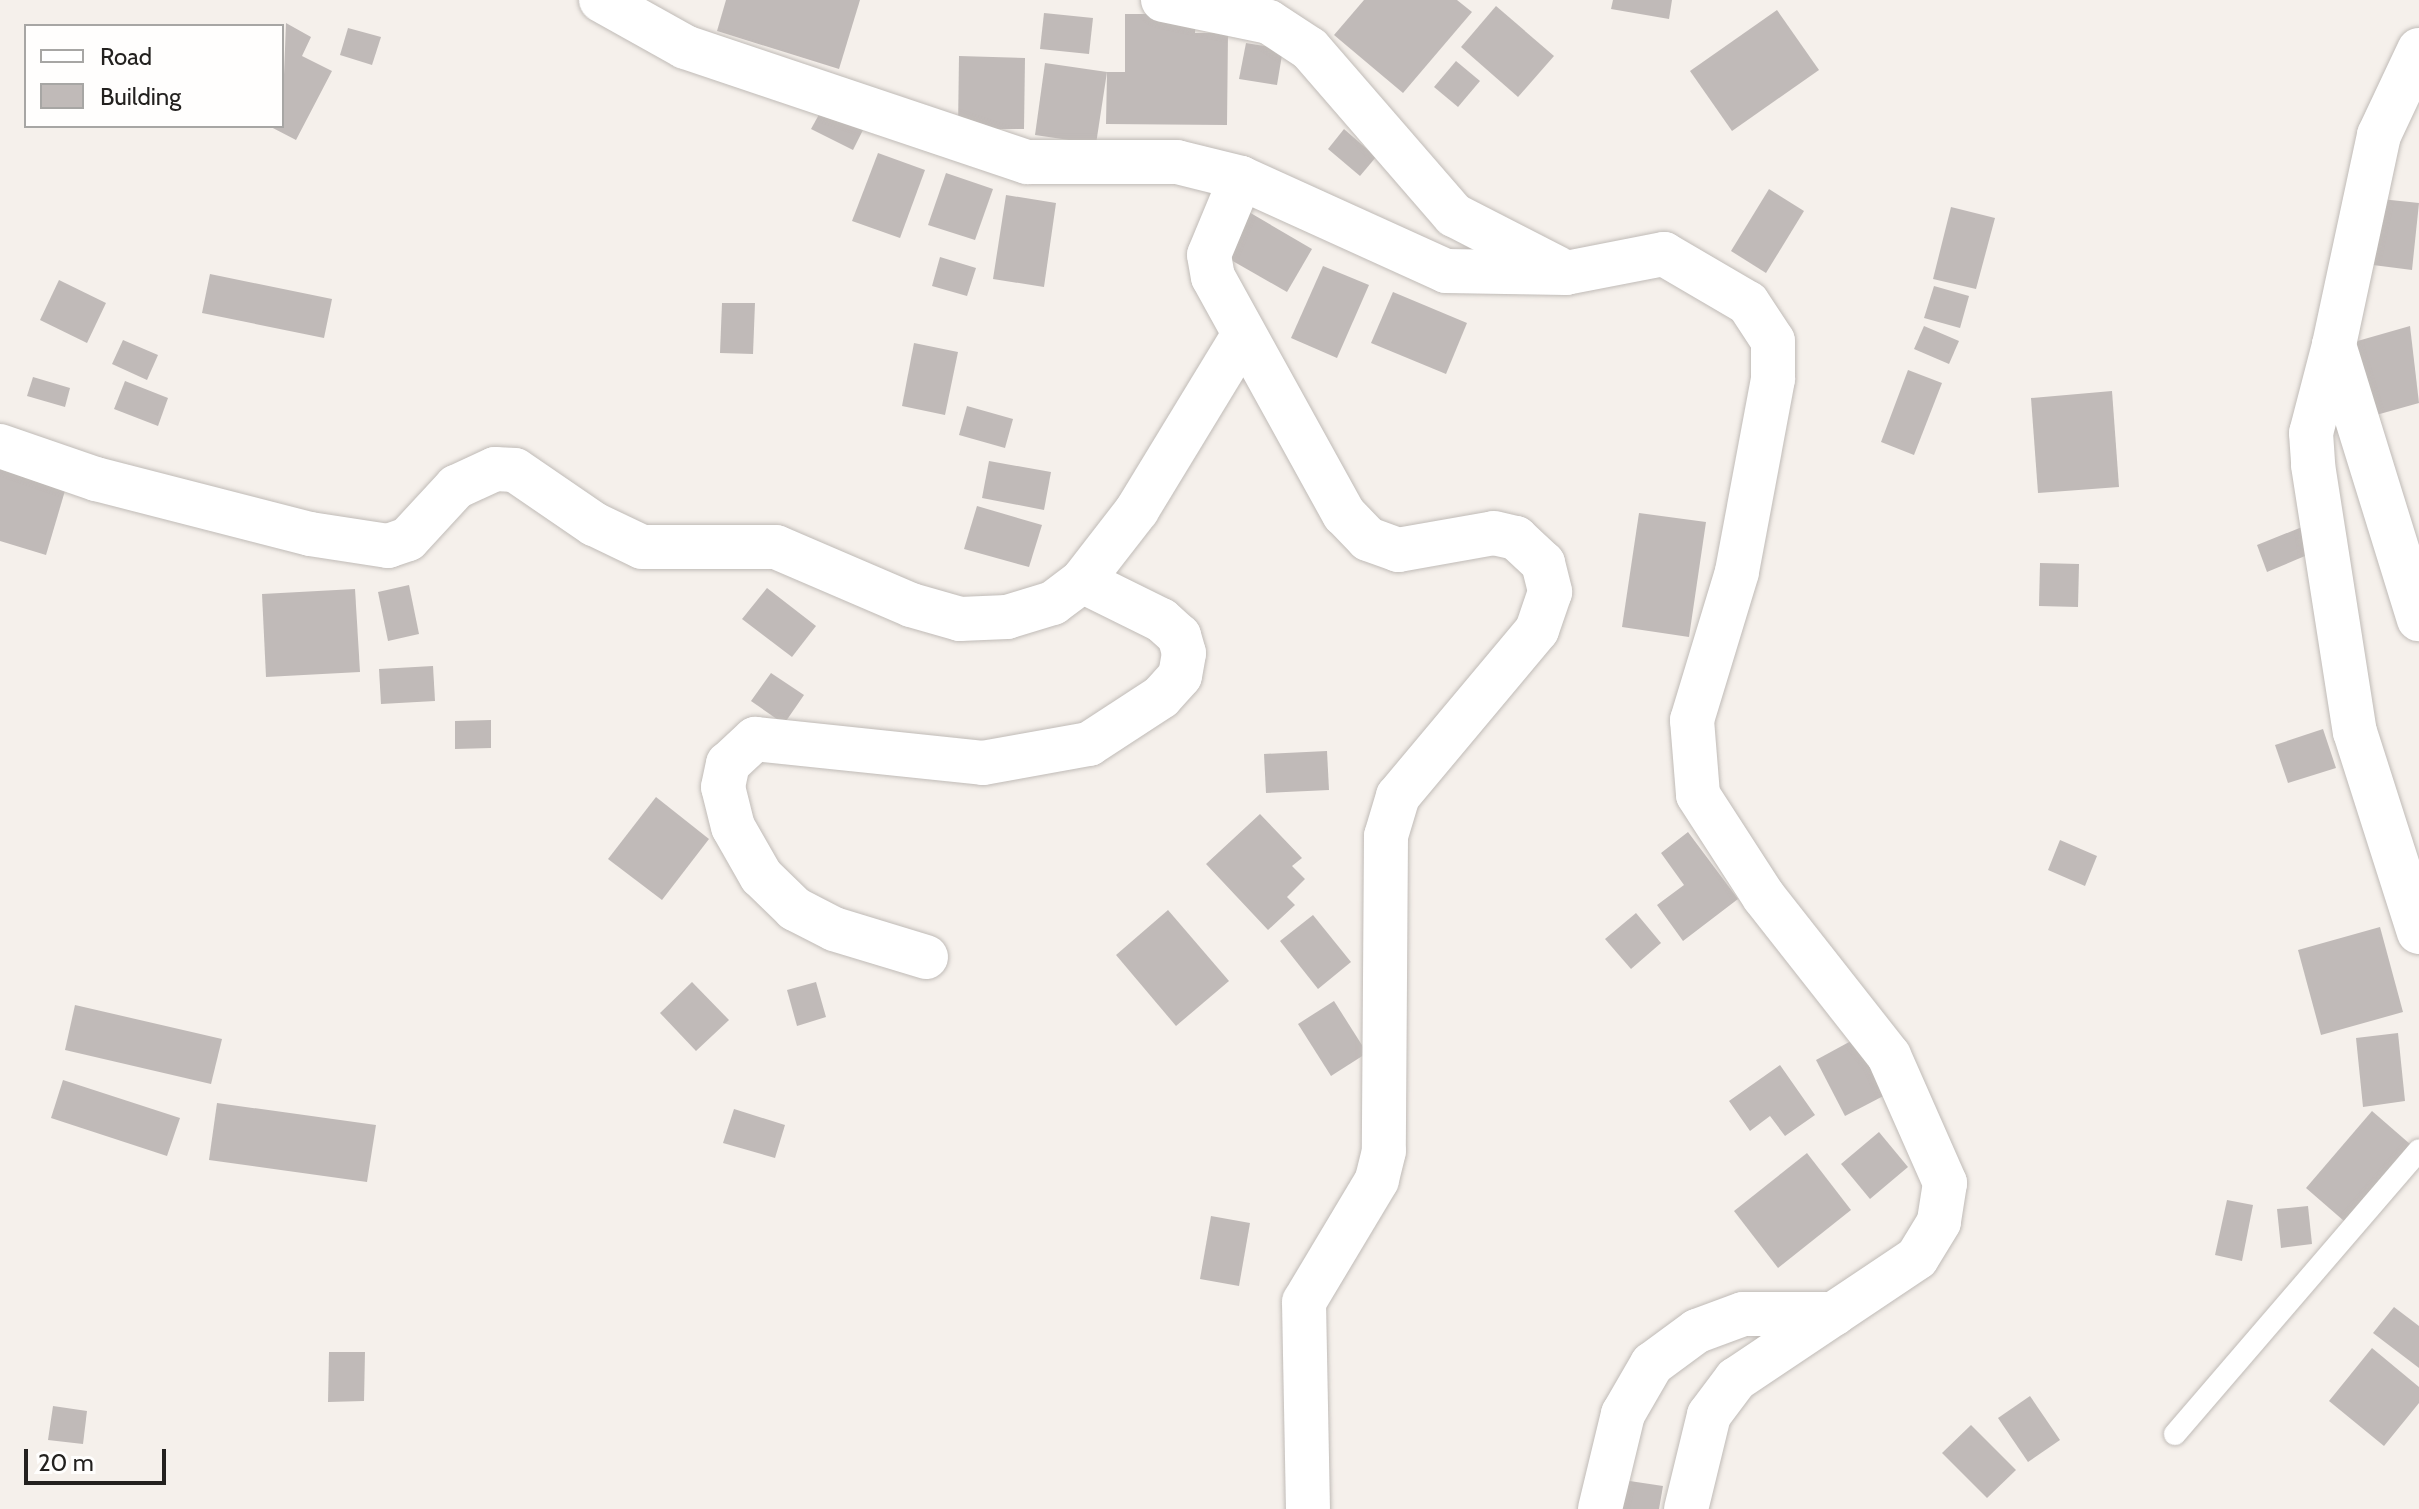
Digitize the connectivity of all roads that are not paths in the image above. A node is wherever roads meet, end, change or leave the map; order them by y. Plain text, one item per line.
1 (601, 0) edge
2 (1163, 0) edge
3 (2419, 50) edge
4 (1241, 178) junction
5 (1566, 273) junction
6 (1241, 339) junction
7 (2334, 345) junction
8 (0, 446) edge
9 (1082, 581) junction
10 (2419, 619) edge
11 (2419, 932) edge
12 (926, 957) dead end
13 (2419, 1150) edge
14 (1834, 1314) junction
15 (2175, 1434) dead end
16 (1308, 1509) edge
17 (1600, 1509) edge
18 (1686, 1509) edge

1 - 4 street
2 - 5 street
3 - 7 street
4 - 5 street
4 - 6 street
5 - 14 street
6 - 9 street
6 - 16 street
7 - 10 street
7 - 11 street
8 - 9 street
9 - 12 street
13 - 15 lane
14 - 17 street
14 - 18 street

